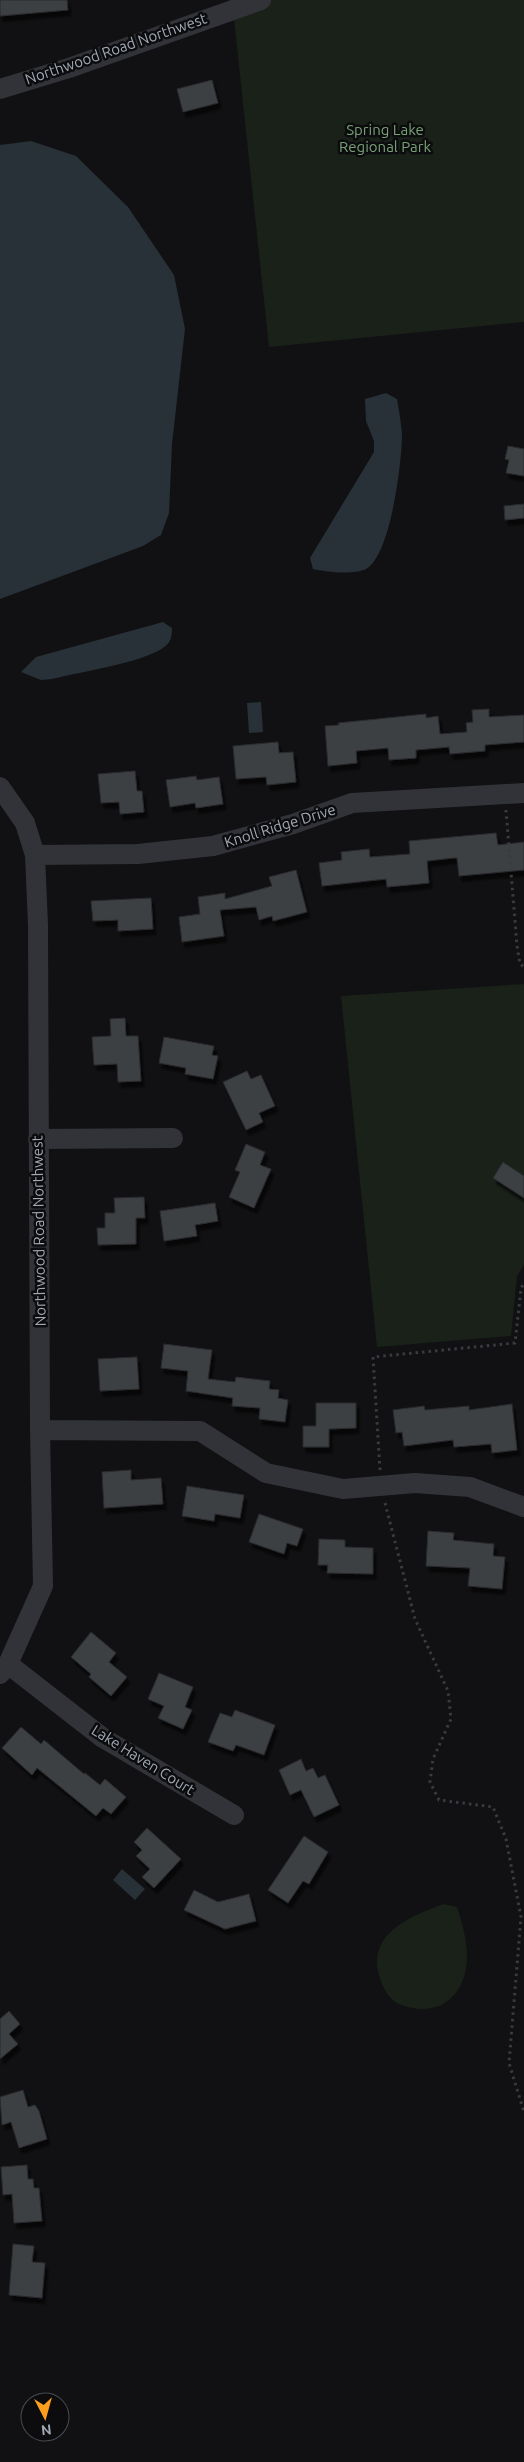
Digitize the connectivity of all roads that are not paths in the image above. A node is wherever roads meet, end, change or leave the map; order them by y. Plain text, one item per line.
1 (261, 0) edge
2 (0, 89) edge
3 (0, 787) edge
4 (514, 793) edge
5 (35, 855) junction
6 (173, 1138) dead end
7 (38, 1139) junction
8 (40, 1430) junction
9 (524, 1507) edge
10 (4, 1669) edge
11 (234, 1815) dead end

1 - 2 street, Northwood Road Northwest
3 - 5 street, Northwood Road Northwest
4 - 5 street, Knoll Ridge Drive
5 - 7 street, Northwood Road Northwest
6 - 7 street
7 - 8 street, Northwood Road Northwest
8 - 9 street
8 - 10 street, Northwood Road Northwest
10 - 11 street, Lake Haven Court

